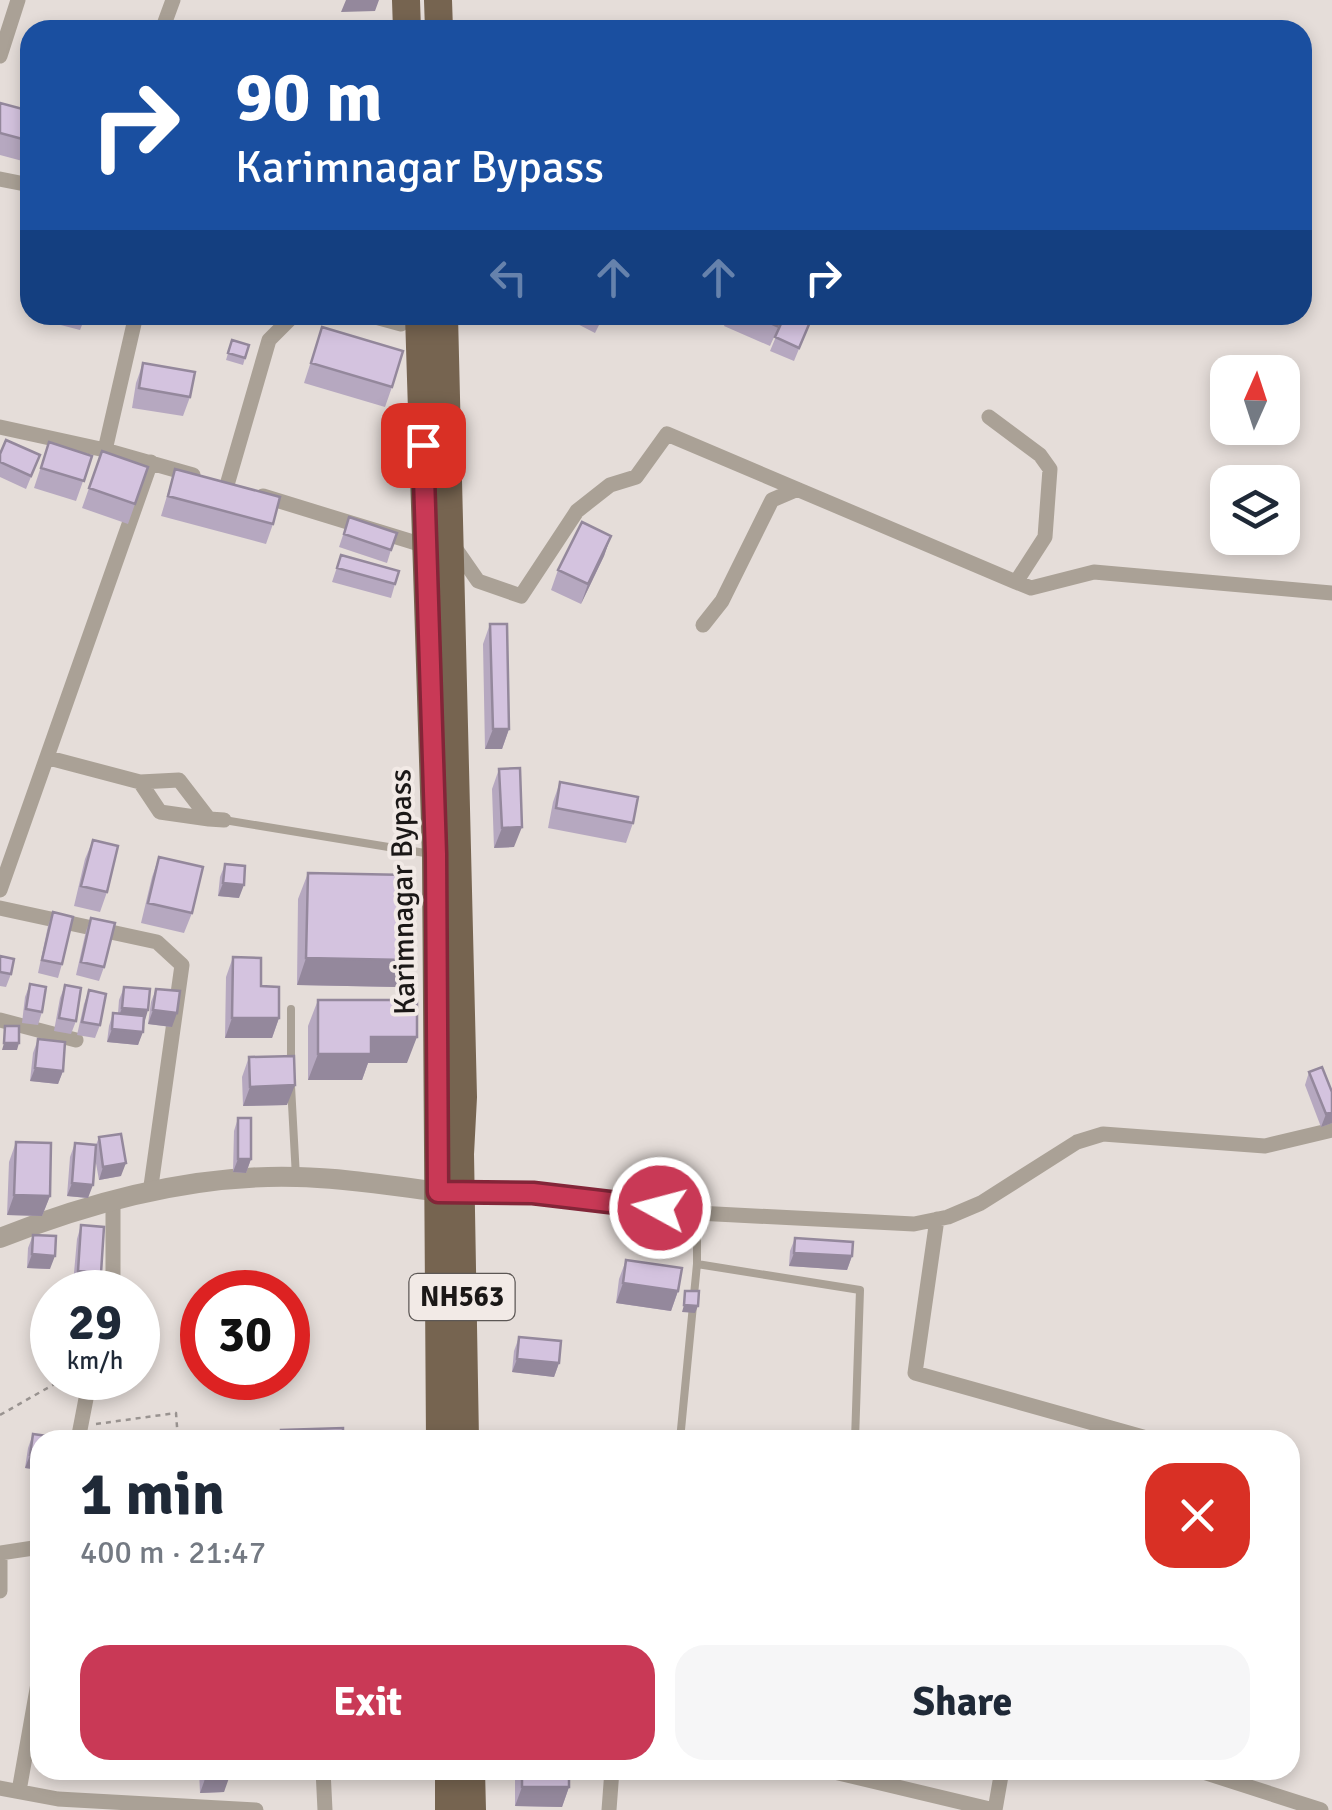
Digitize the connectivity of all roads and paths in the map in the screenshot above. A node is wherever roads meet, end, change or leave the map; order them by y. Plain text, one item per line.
1 (18, 0) edge
2 (2, 46) edge
3 (134, 325) edge
4 (284, 325) edge
5 (410, 325) edge
6 (444, 325) edge
7 (989, 417) dead end
8 (0, 427) edge
9 (105, 450) junction
10 (151, 462) junction
11 (227, 485) junction
12 (793, 490) junction
13 (440, 545) junction
14 (1016, 582) junction
15 (1332, 593) edge
16 (703, 625) dead end
17 (48, 758) junction
18 (140, 782) junction
19 (216, 820) junction
20 (436, 854) junction
21 (0, 890) edge
22 (0, 908) edge
23 (291, 1009) dead end
24 (0, 1020) edge
25 (76, 1040) dead end
26 (1332, 1130) edge
27 (296, 1177) junction
28 (150, 1193) junction
29 (449, 1193) junction
30 (112, 1200) junction
31 (697, 1213) junction
32 (938, 1219) junction
33 (0, 1238) edge
34 (698, 1264) junction
35 (113, 1270) edge
36 (30, 1398) edge
37 (86, 1400) edge
38 (0, 1415) edge
39 (80, 1430) edge
40 (94, 1430) edge
41 (177, 1430) edge
42 (440, 1430) edge
43 (464, 1430) edge
44 (681, 1430) edge
45 (856, 1430) edge
46 (1121, 1430) edge
47 (30, 1549) edge
48 (0, 1556) edge
49 (0, 1591) edge
50 (30, 1726) edge
51 (324, 1780) edge
52 (448, 1780) edge
53 (471, 1780) edge
54 (612, 1780) edge
55 (868, 1780) edge
56 (1000, 1780) edge
57 (1228, 1780) edge
58 (0, 1788) edge
59 (224, 1789) edge
60 (18, 1791) junction
61 (133, 1806) edge
62 (224, 1808) edge
63 (256, 1810) edge
64 (325, 1810) edge
65 (449, 1810) edge
66 (472, 1810) edge
67 (610, 1810) edge
68 (994, 1810) edge
69 (1320, 1810) edge

1 - 2 street
3 - 9 street
4 - 11 street
5 - 13 highway, Karimnagar Bypass / NH563
6 - 13 highway, NH563
7 - 14 street
8 - 9 street
9 - 10 street
10 - 11 street
10 - 17 street
11 - 13 street
12 - 13 street
12 - 14 street
12 - 16 street
13 - 20 highway, Karimnagar Bypass / NH563
13 - 29 highway, Karimnagar Bypass / NH563
14 - 15 street
17 - 18 street
17 - 21 street
18 - 19 street
18 - 19 street
19 - 20 lane
20 - 29 highway, Karimnagar Bypass / NH563
22 - 28 street
23 - 27 lane
24 - 25 street
26 - 32 street
27 - 28 street
27 - 29 street
28 - 30 street
29 - 31 street
29 - 42 highway, Karimnagar Bypass / NH563
29 - 43 highway, Karimnagar Bypass / NH563
30 - 33 street
30 - 35 street
31 - 32 street
31 - 34 lane
32 - 46 street
34 - 44 lane
34 - 45 lane
36 - 38 path
37 - 39 street
40 - 41 path
47 - 48 street
48 - 49 street
50 - 60 street
51 - 64 street
52 - 65 highway
53 - 66 highway
54 - 67 street
55 - 68 street
56 - 68 street
57 - 69 street
58 - 60 street
59 - 62 street
60 - 61 street
61 - 62 street
62 - 63 street

